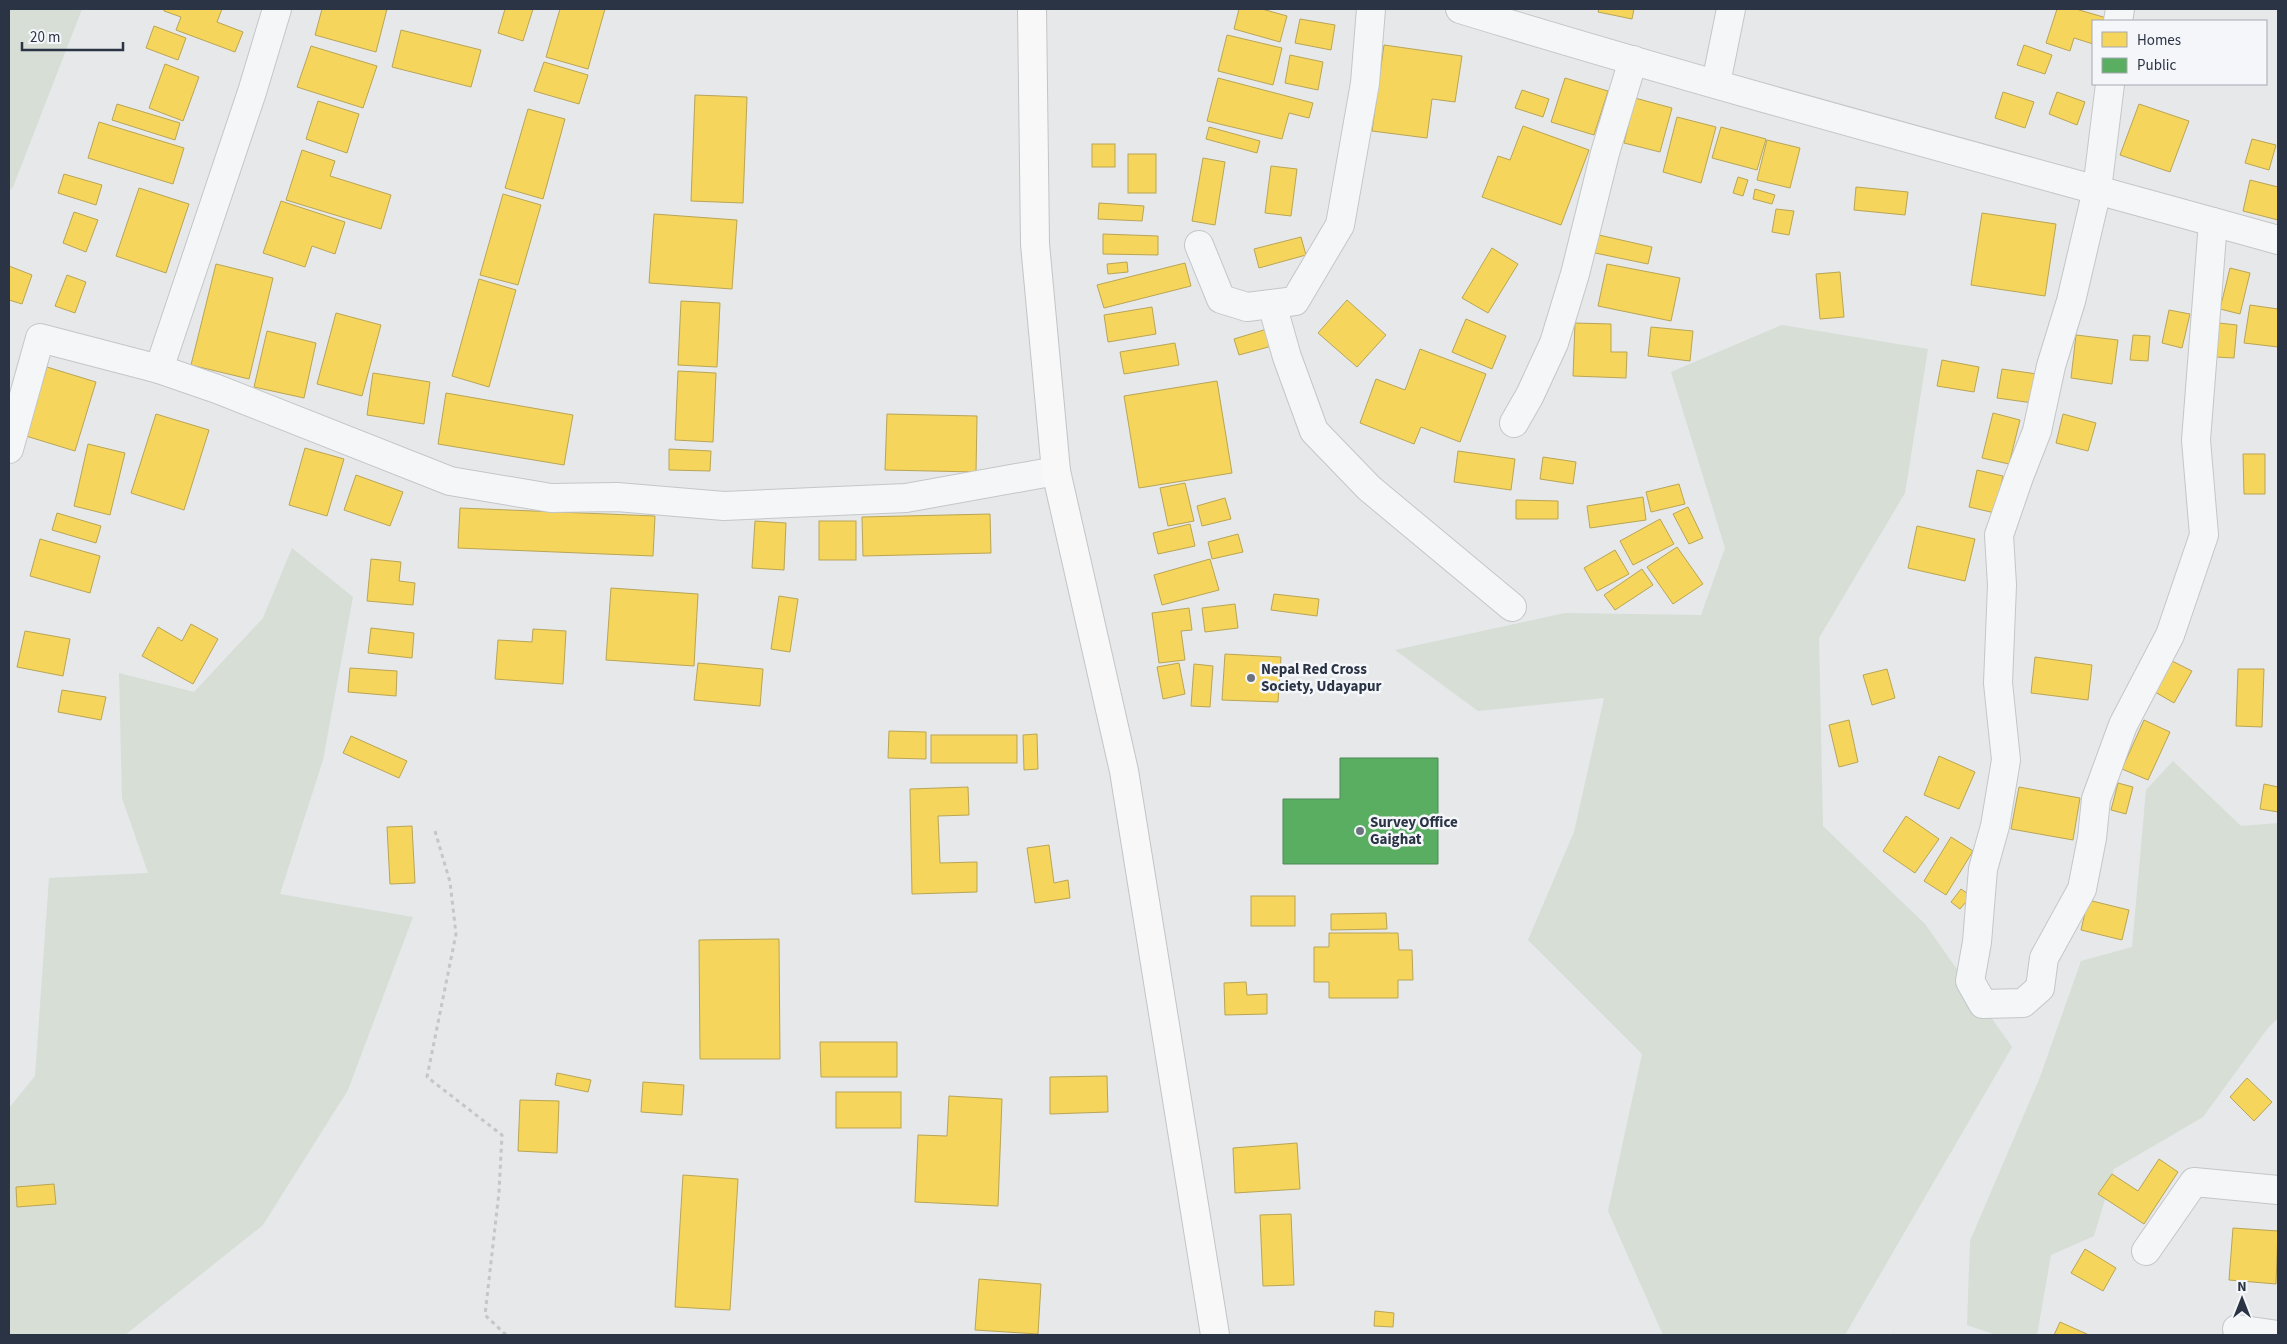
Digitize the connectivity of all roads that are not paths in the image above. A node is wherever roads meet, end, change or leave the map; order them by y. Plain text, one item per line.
1 (277, 9) edge
2 (1032, 9) edge
3 (1371, 9) edge
4 (1460, 9) edge
5 (1731, 9) edge
6 (1633, 60) junction
7 (1716, 83) junction
8 (2110, 85) edge
9 (2096, 190) junction
10 (2213, 222) junction
11 (2278, 240) edge
12 (1199, 245) dead end
13 (1272, 304) junction
14 (159, 369) junction
15 (1514, 423) dead end
16 (9, 449) edge
17 (1056, 471) junction
18 (1512, 606) dead end
19 (2278, 1190) edge
20 (2146, 1251) dead end
21 (2237, 1329) dead end
22 (1215, 1335) edge
23 (2278, 1335) edge

1 - 14 street
2 - 17 main road
3 - 13 street
4 - 6 street
5 - 7 street
6 - 7 street
6 - 15 street
7 - 9 street
8 - 9 street
9 - 10 street
9 - 10 street
10 - 11 street
12 - 13 street
13 - 18 street
14 - 16 street
14 - 17 street
17 - 22 main road
19 - 20 street
21 - 23 street

